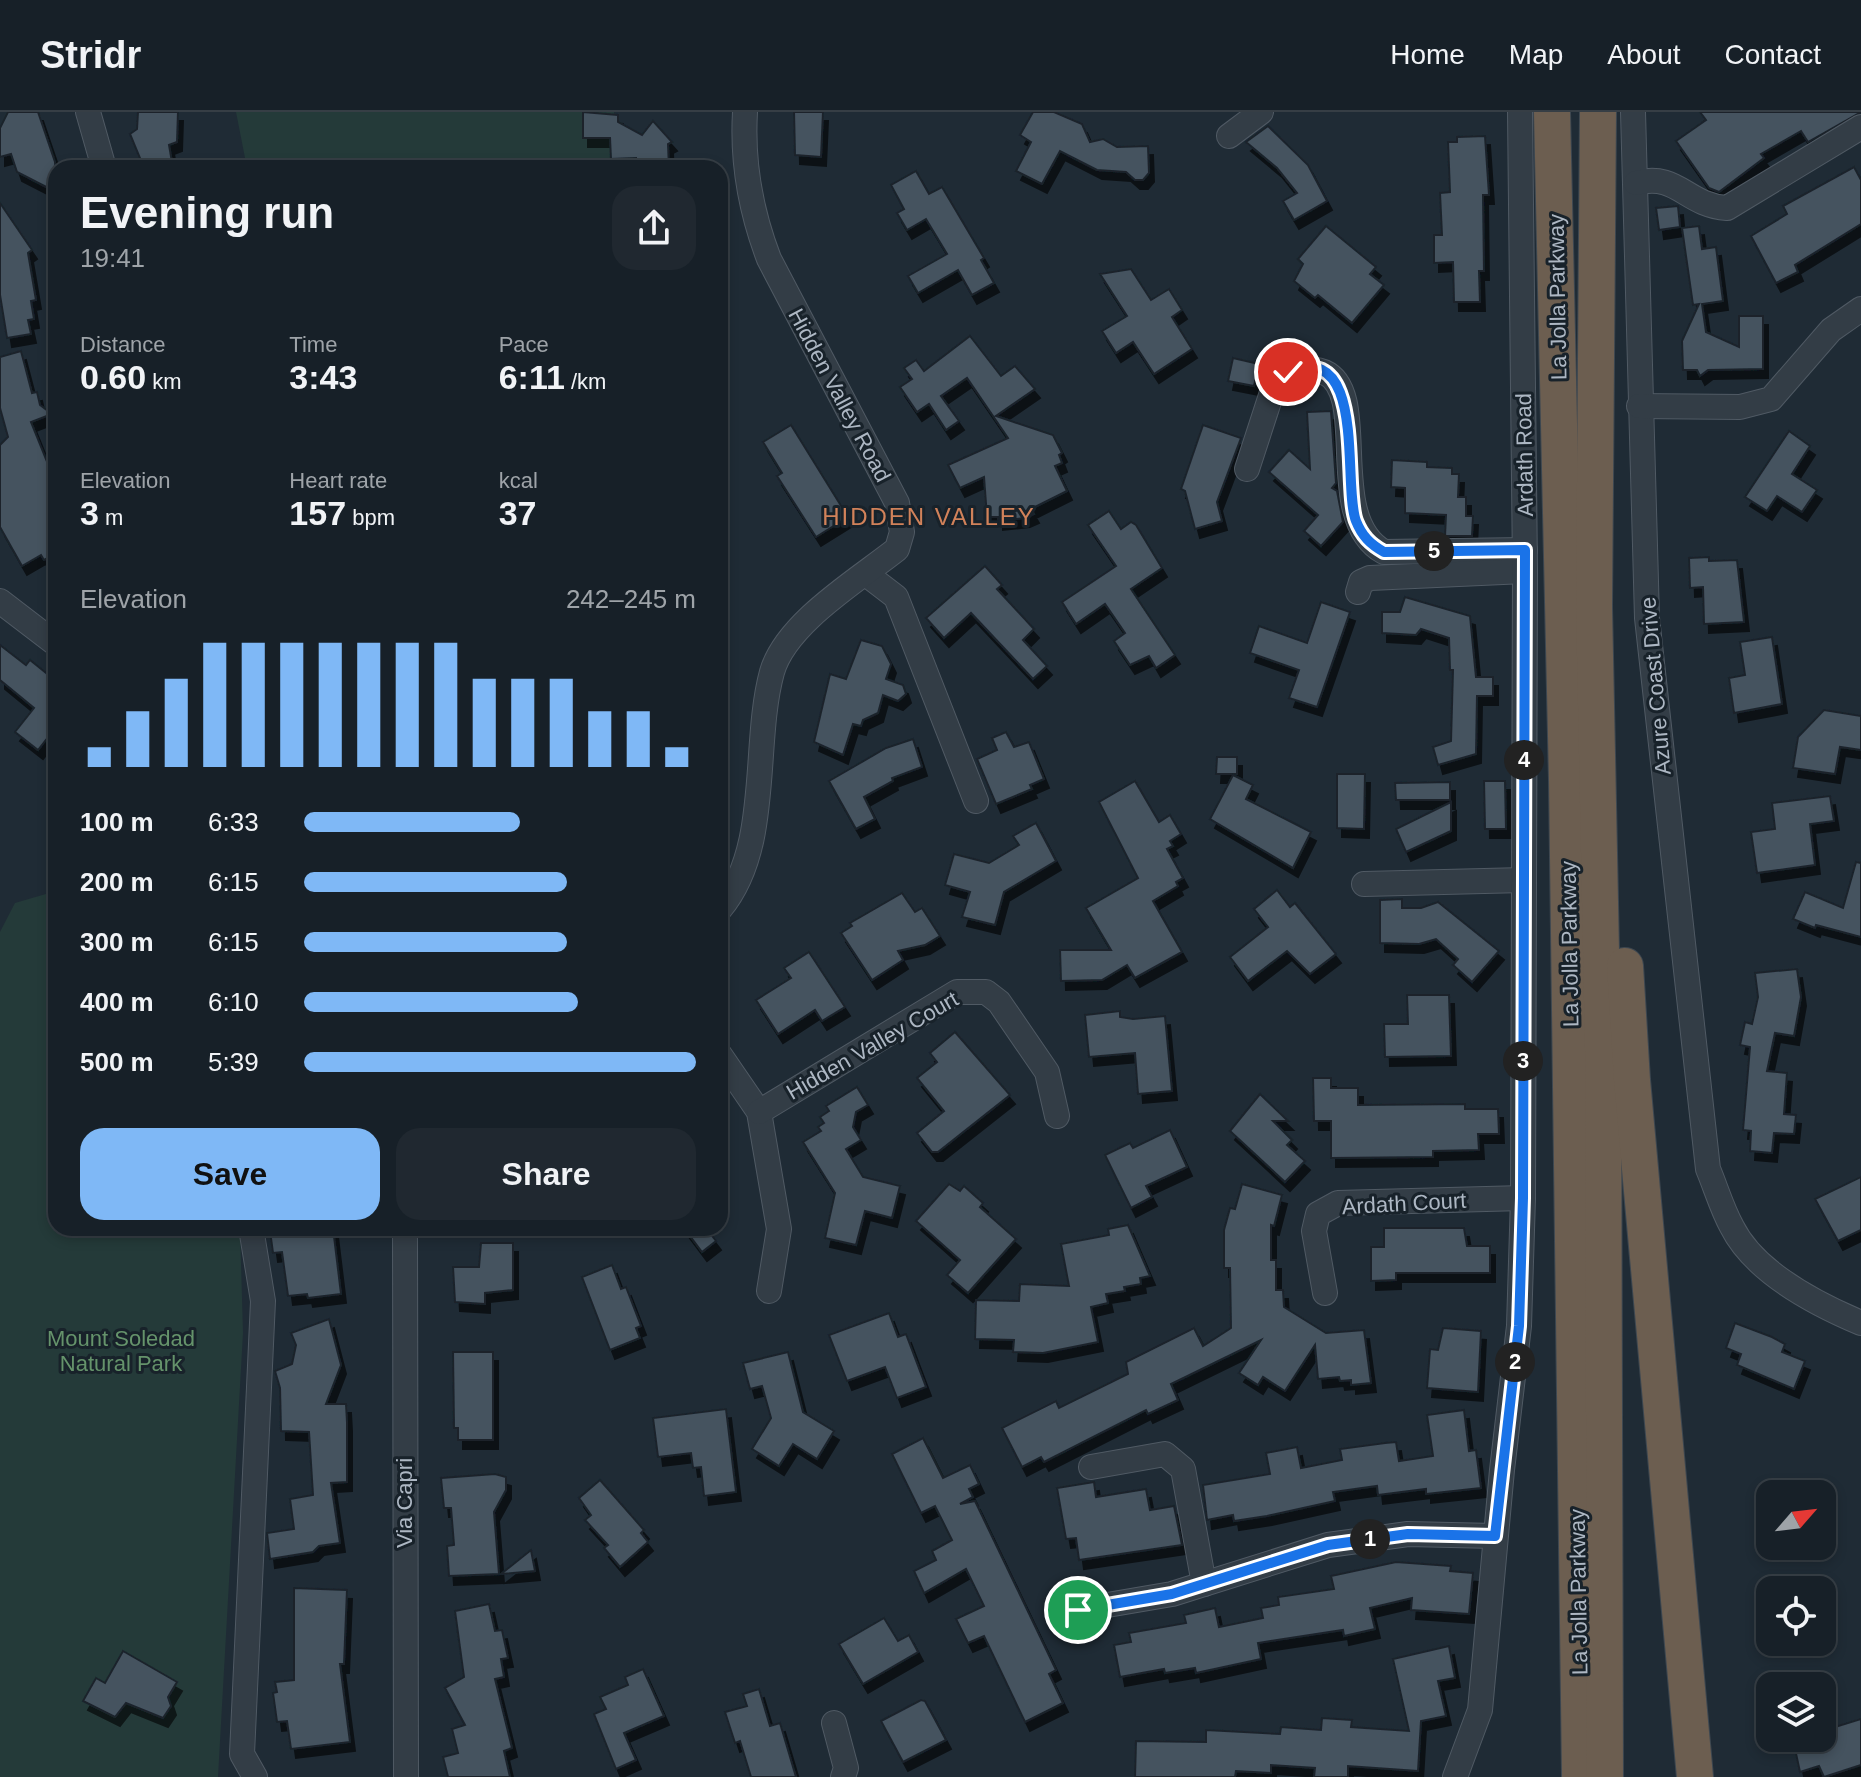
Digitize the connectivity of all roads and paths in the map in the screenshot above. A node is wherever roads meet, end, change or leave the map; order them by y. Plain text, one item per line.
1 (88, 112) edge
2 (745, 112) edge
3 (1261, 112) edge
4 (1520, 112) edge
5 (1552, 112) edge
6 (1598, 112) edge
7 (1633, 112) edge
8 (1861, 127) edge
9 (1229, 136) dead end
10 (102, 160) edge
11 (1636, 183) junction
12 (1861, 309) edge
13 (1639, 406) junction
14 (1247, 469) dead end
15 (1525, 561) junction
16 (866, 574) junction
17 (1358, 592) dead end
18 (0, 601) edge
19 (48, 638) edge
20 (1596, 650) junction
21 (976, 801) dead end
22 (1524, 880) junction
23 (1364, 884) dead end
24 (728, 893) edge
25 (728, 1067) edge
26 (759, 1112) junction
27 (1057, 1116) dead end
28 (1523, 1198) junction
29 (252, 1236) edge
30 (405, 1236) edge
31 (769, 1291) dead end
32 (1325, 1293) dead end
33 (1861, 1323) edge
34 (1091, 1467) dead end
35 (1495, 1536) junction
36 (1204, 1584) junction
37 (1078, 1610) dead end
38 (834, 1723) dead end
39 (255, 1777) edge
40 (406, 1777) edge
41 (843, 1777) edge
42 (1455, 1777) edge
43 (1580, 1777) edge
44 (1605, 1777) edge
45 (1695, 1777) edge

1 - 10 street
2 - 16 street, Hidden Valley Road
3 - 9 street
4 - 15 street, Ardath Road
5 - 43 highway, La Jolla Parkway
6 - 20 highway, La Jolla Parkway
7 - 11 street, Azure Coast Drive
8 - 11 street
11 - 13 street, Azure Coast Drive
12 - 13 street
13 - 33 street, Azure Coast Drive
14 - 15 street
15 - 17 street
15 - 22 street, Ardath Road
16 - 21 street
16 - 24 street, Hidden Valley Road
18 - 19 street
20 - 44 highway, La Jolla Parkway
20 - 45 highway
22 - 23 street
22 - 28 street, Ardath Road
25 - 26 street
26 - 27 street, Hidden Valley Court
26 - 31 street
28 - 32 street, Ardath Court
28 - 35 street, Ardath Road
29 - 39 street
30 - 40 street, Via Capri
34 - 36 street
35 - 36 street
35 - 42 street, Ardath Road
36 - 37 street
38 - 41 street

